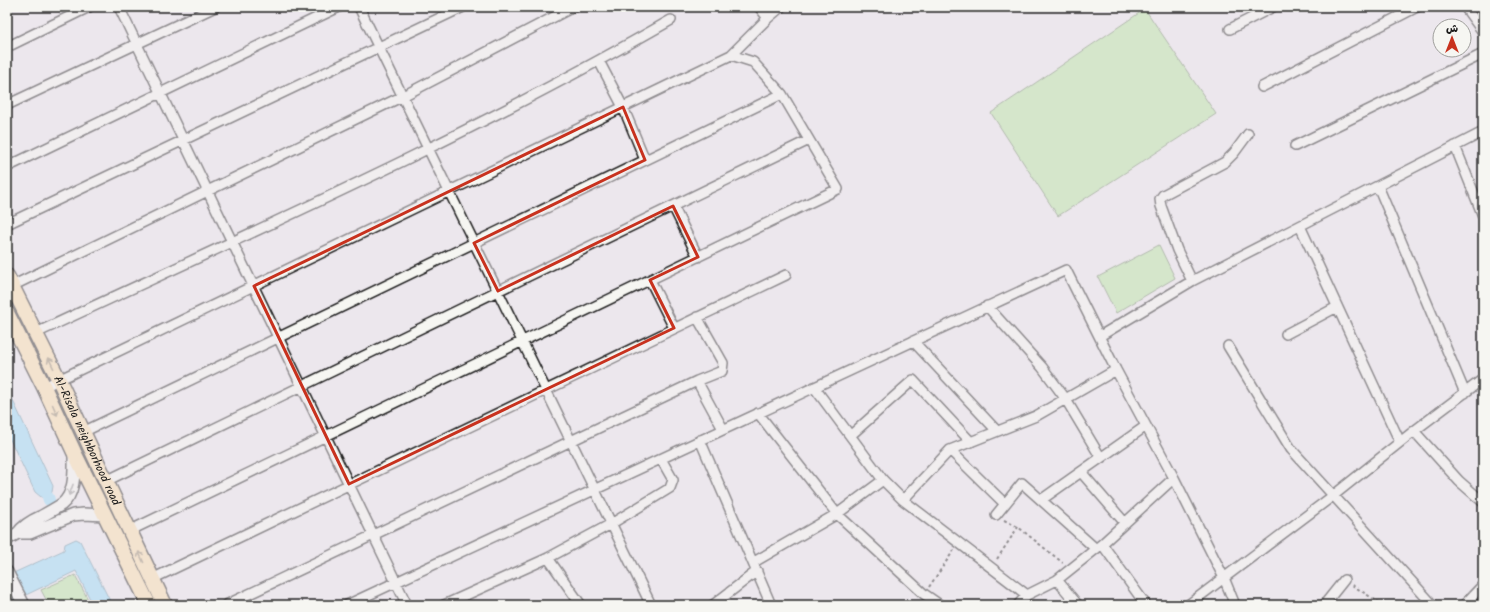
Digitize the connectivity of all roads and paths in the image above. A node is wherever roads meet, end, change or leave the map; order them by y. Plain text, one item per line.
1 (89, 7) edge
2 (120, 7) edge
3 (215, 7) edge
4 (339, 7) edge
5 (359, 7) edge
6 (463, 7) edge
7 (759, 7) edge
8 (781, 7) edge
9 (1273, 7) edge
10 (1417, 7) edge
11 (1465, 7) edge
12 (570, 8) edge
13 (768, 18) junction
14 (671, 20) dead end
15 (1230, 29) dead end
16 (1483, 32) edge
17 (137, 44) junction
18 (7, 47) edge
19 (379, 48) junction
20 (730, 54) junction
21 (1483, 54) edge
22 (599, 61) junction
23 (1262, 87) dead end
24 (161, 93) junction
25 (782, 94) junction
26 (403, 96) junction
27 (7, 105) edge
28 (623, 107) junction
29 (1483, 132) edge
30 (1248, 134) dead end
31 (184, 140) junction
32 (809, 140) junction
33 (1295, 146) dead end
34 (1456, 146) junction
35 (428, 149) junction
36 (646, 160) junction
37 (7, 167) edge
38 (1378, 186) junction
39 (208, 191) junction
40 (449, 191) junction
41 (673, 206) junction
42 (1483, 216) edge
43 (7, 224) edge
44 (1300, 226) junction
45 (232, 241) junction
46 (474, 243) junction
47 (698, 257) junction
48 (786, 275) dead end
49 (650, 280) junction
50 (10, 281) edge
51 (1192, 281) junction
52 (254, 286) junction
53 (498, 291) junction
54 (987, 306) junction
55 (1338, 307) junction
56 (7, 313) edge
57 (697, 317) junction
58 (674, 328) junction
59 (36, 333) junction
60 (1286, 334) dead end
61 (1100, 336) junction
62 (278, 337) junction
63 (913, 341) junction
64 (523, 342) junction
65 (1228, 346) dead end
66 (1116, 370) junction
67 (1483, 379) edge
68 (59, 380) junction
69 (697, 381) junction
70 (302, 386) junction
71 (44, 387) junction
72 (814, 387) junction
73 (546, 389) junction
74 (1465, 393) junction
75 (1065, 398) junction
76 (758, 413) junction
77 (1146, 426) junction
78 (723, 429) junction
79 (997, 431) junction
80 (1414, 431) junction
81 (83, 432) junction
82 (851, 435) junction
83 (326, 436) junction
84 (700, 440) junction
85 (571, 441) junction
86 (971, 442) junction
87 (1400, 442) junction
88 (950, 450) junction
89 (74, 452) junction
90 (1101, 458) junction
91 (661, 459) junction
92 (1081, 472) junction
93 (1174, 478) junction
94 (883, 480) junction
95 (106, 481) junction
96 (349, 484) junction
97 (595, 489) junction
98 (1334, 495) junction
99 (903, 500) junction
100 (1041, 500) junction
101 (1483, 502) edge
102 (1005, 504) junction
103 (837, 514) junction
104 (105, 515) junction
105 (996, 516) joint
106 (1125, 523) junction
107 (611, 524) junction
108 (1018, 527) junction
109 (129, 531) junction
110 (18, 533) junction
111 (373, 535) junction
112 (7, 539) edge
113 (959, 543) junction
114 (1099, 547) junction
115 (548, 558) junction
116 (755, 566) junction
117 (991, 567) junction
118 (1070, 569) junction
119 (7, 572) edge
120 (1224, 578) junction
121 (152, 579) junction
122 (1057, 580) junction
123 (1344, 580) joint
124 (396, 582) junction
125 (1483, 585) edge
126 (924, 594) junction
127 (1027, 595) junction
128 (23, 603) edge
129 (448, 604) edge
130 (149, 605) edge
131 (165, 605) edge
132 (226, 605) edge
133 (346, 605) edge
134 (407, 605) edge
135 (581, 605) edge
136 (651, 605) edge
137 (713, 605) edge
138 (771, 605) edge
139 (940, 605) edge
140 (1018, 605) edge
141 (1078, 605) edge
142 (1146, 605) edge
143 (1188, 605) edge
144 (1235, 605) edge
145 (1324, 605) edge
146 (1383, 605) edge
147 (1433, 605) edge
148 (1464, 605) edge

1 - 18 street
2 - 17 street
3 - 17 street
4 - 24 street
5 - 19 street
6 - 19 street
7 - 13 street
8 - 13 street
9 - 15 street
10 - 23 street
11 - 16 street
12 - 26 street
13 - 20 street
14 - 22 street
17 - 24 street
17 - 27 street
19 - 26 street
19 - 31 street
20 - 25 street
20 - 28 street
21 - 33 street
22 - 28 street
22 - 35 street
24 - 31 street
24 - 37 street
25 - 32 street
25 - 36 street
26 - 35 street
26 - 39 street
28 - 36 street
28 - 40 street
29 - 34 street
30 - 51 street
31 - 39 street
31 - 43 street
32 - 41 street
32 - 47 street
34 - 38 street
34 - 42 street
35 - 40 street
35 - 45 street
36 - 46 street
38 - 44 street
38 - 74 street
39 - 45 street
39 - 50 street
40 - 46 street
40 - 52 street
41 - 47 street
41 - 53 street
44 - 51 street
44 - 55 street
45 - 52 street
45 - 59 street
46 - 53 street
46 - 62 street
47 - 49 street
48 - 57 street
49 - 58 street
49 - 64 street
50 - 59 main road, Al-Risala neighborhood road
51 - 61 street
52 - 62 street
52 - 68 street
53 - 64 street
53 - 70 street
54 - 61 street
54 - 63 street
54 - 75 street
55 - 60 street
55 - 87 street
56 - 71 main road, Al-Risala neighborhood road
57 - 58 street
57 - 69 street
58 - 73 street
68 -> 59 main road, Al-Risala neighborhood road
61 - 66 street
62 - 70 street
62 - 81 street
63 - 72 street
63 - 79 street
64 - 73 street
64 - 83 street
65 - 98 street
66 - 75 street
66 - 77 street
67 - 74 street
68 - 71 street
68 - 81 main road, Al-Risala neighborhood road
69 - 78 street
69 - 85 street
70 - 83 street
70 - 95 street
71 -> 89 main road, Al-Risala neighborhood road
72 - 76 street
72 - 82 street
73 - 85 street
73 - 96 street
74 - 80 street
75 - 79 street
75 - 90 street
76 - 78 street
76 - 103 street
77 - 90 street
77 - 93 street
78 - 84 street
79 - 86 street
80 - 87 street
80 - 101 street
81 - 95 main road, Al-Risala neighborhood road
82 - 86 street
82 - 94 street
83 - 96 street
83 - 109 street
84 - 91 street
84 - 116 street
85 - 97 street
85 - 111 street
86 - 88 street
87 - 98 street
88 - 99 street
88 - 102 street
89 - 104 main road, Al-Risala neighborhood road
89 -> 110 street
90 - 92 street
91 - 97 street
91 - 107 street
92 - 100 street
92 - 106 street
93 - 106 street
93 - 120 street
94 - 99 street
94 - 103 street
95 - 109 main road, Al-Risala neighborhood road
96 - 111 street
96 - 121 street
97 - 107 street
97 - 124 street
98 - 120 street
98 - 147 street
99 - 113 street
100 - 102 street
100 - 114 street
102 - 105 street
103 - 116 street
103 - 126 street
104 - 110 street
104 - 130 main road, Al-Risala neighborhood road
105 - 108 path
106 - 114 street
107 - 115 street
107 - 136 street
108 - 117 path
108 - 118 path
121 -> 109 main road, Al-Risala neighborhood road
110 - 112 street
111 - 124 street
111 - 132 street
113 - 117 street
113 - 126 path
114 - 118 street
114 - 142 street
115 - 129 street
115 - 135 street
116 - 137 street
116 - 138 street
117 - 127 street
118 - 122 street
119 - 128 street
120 - 143 street
120 - 144 street
121 - 131 main road, Al-Risala neighborhood road
122 - 127 street
122 - 141 street
123 - 145 street
123 - 146 path
124 - 133 street
124 - 134 street
125 - 148 street
126 - 139 street
127 - 140 street

